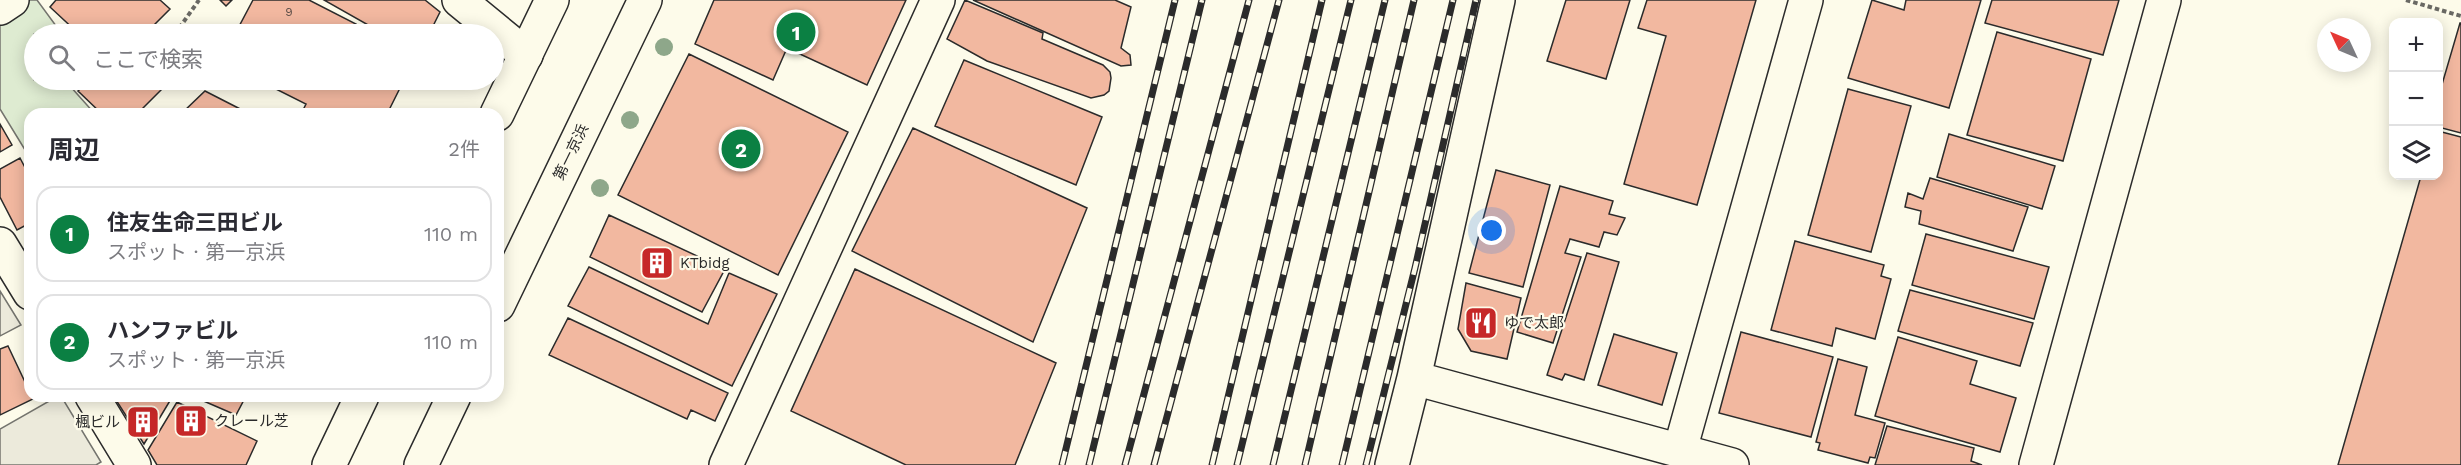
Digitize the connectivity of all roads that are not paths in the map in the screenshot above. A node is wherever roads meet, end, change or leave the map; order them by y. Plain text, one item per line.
1 (12, 0) edge
2 (459, 0) edge
3 (552, 0) edge
4 (645, 0) edge
5 (938, 0) edge
6 (1498, 0) edge
7 (1806, 0) edge
8 (2164, 0) edge
9 (0, 8) edge
10 (488, 24) edge
11 (504, 37) edge
12 (526, 55) junction
13 (500, 108) edge
14 (0, 244) edge
15 (24, 283) edge
16 (504, 293) edge
17 (1414, 378) junction
18 (96, 402) edge
19 (359, 402) edge
20 (451, 402) edge
21 (1680, 450) junction
22 (134, 465) edge
23 (329, 465) edge
24 (421, 465) edge
25 (726, 465) edge
26 (1392, 465) edge
27 (1732, 465) edge
28 (2036, 465) edge

1 - 9 main road
2 - 10 main road
3 - 12 main road
4 - 16 main road, 第一京浜
5 - 25 main road
6 - 17 main road
7 - 21 main road
8 - 28 main road
11 - 12 main road
12 - 13 main road
14 - 15 main road
17 - 21 main road
17 - 26 main road
18 - 22 main road
19 - 23 main road
20 - 24 main road
21 - 27 main road

